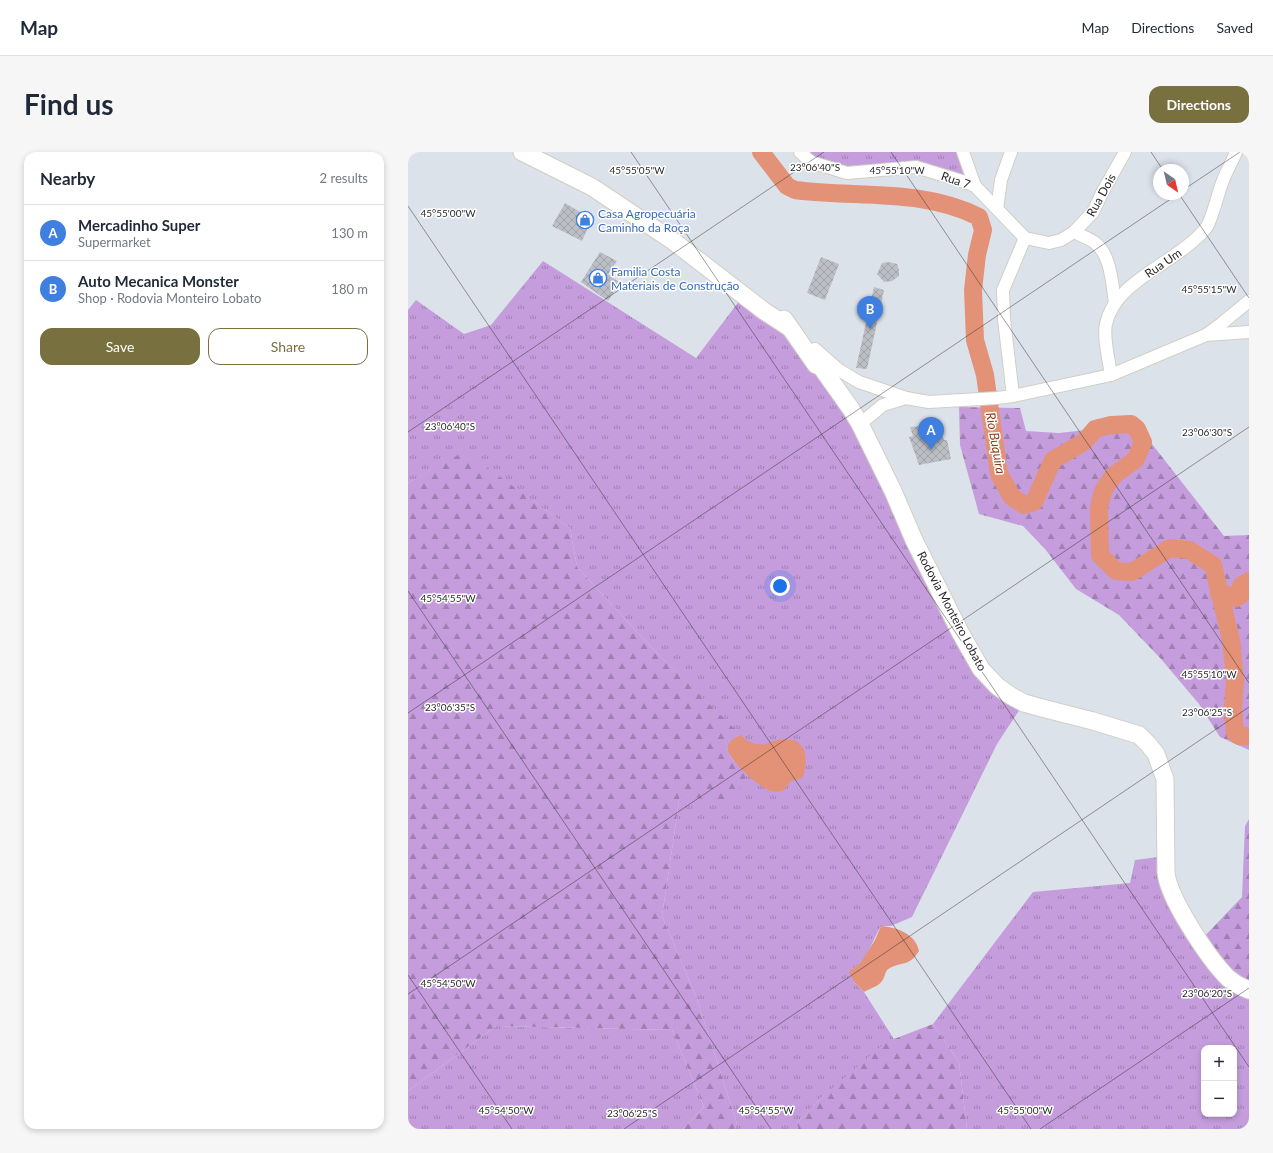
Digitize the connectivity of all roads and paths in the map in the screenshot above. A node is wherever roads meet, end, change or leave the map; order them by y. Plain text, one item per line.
1 (522, 152) edge
2 (963, 152) edge
3 (1011, 152) edge
4 (1125, 152) edge
5 (1236, 152) edge
6 (803, 153) edge
7 (975, 186) junction
8 (997, 209) junction
9 (1074, 232) junction
10 (1025, 238) junction
11 (1249, 301) edge
12 (1115, 303) junction
13 (790, 328) junction
14 (1249, 332) edge
15 (1206, 335) junction
16 (1111, 375) junction
17 (1013, 396) junction
18 (906, 398) junction
19 (860, 424) junction
20 (1249, 990) edge

1 - 13 main road, Rodovia Monteiro Lobato
2 - 7 street
3 - 8 street
4 - 9 street, Rua Dois
5 - 12 street, Rua Um
6 - 7 street, Rua 7
7 - 8 street, Rua 7
8 - 10 street, Rua 7
9 - 10 street, Rua Dois
9 - 12 street
10 - 17 street
11 - 15 street
12 - 16 street, Rua Um
13 - 18 street
13 - 19 main road, Rodovia Monteiro Lobato
14 - 15 street
15 - 16 street
16 - 17 street
17 - 18 street
18 - 19 street
19 - 20 main road, Rodovia Monteiro Lobato

